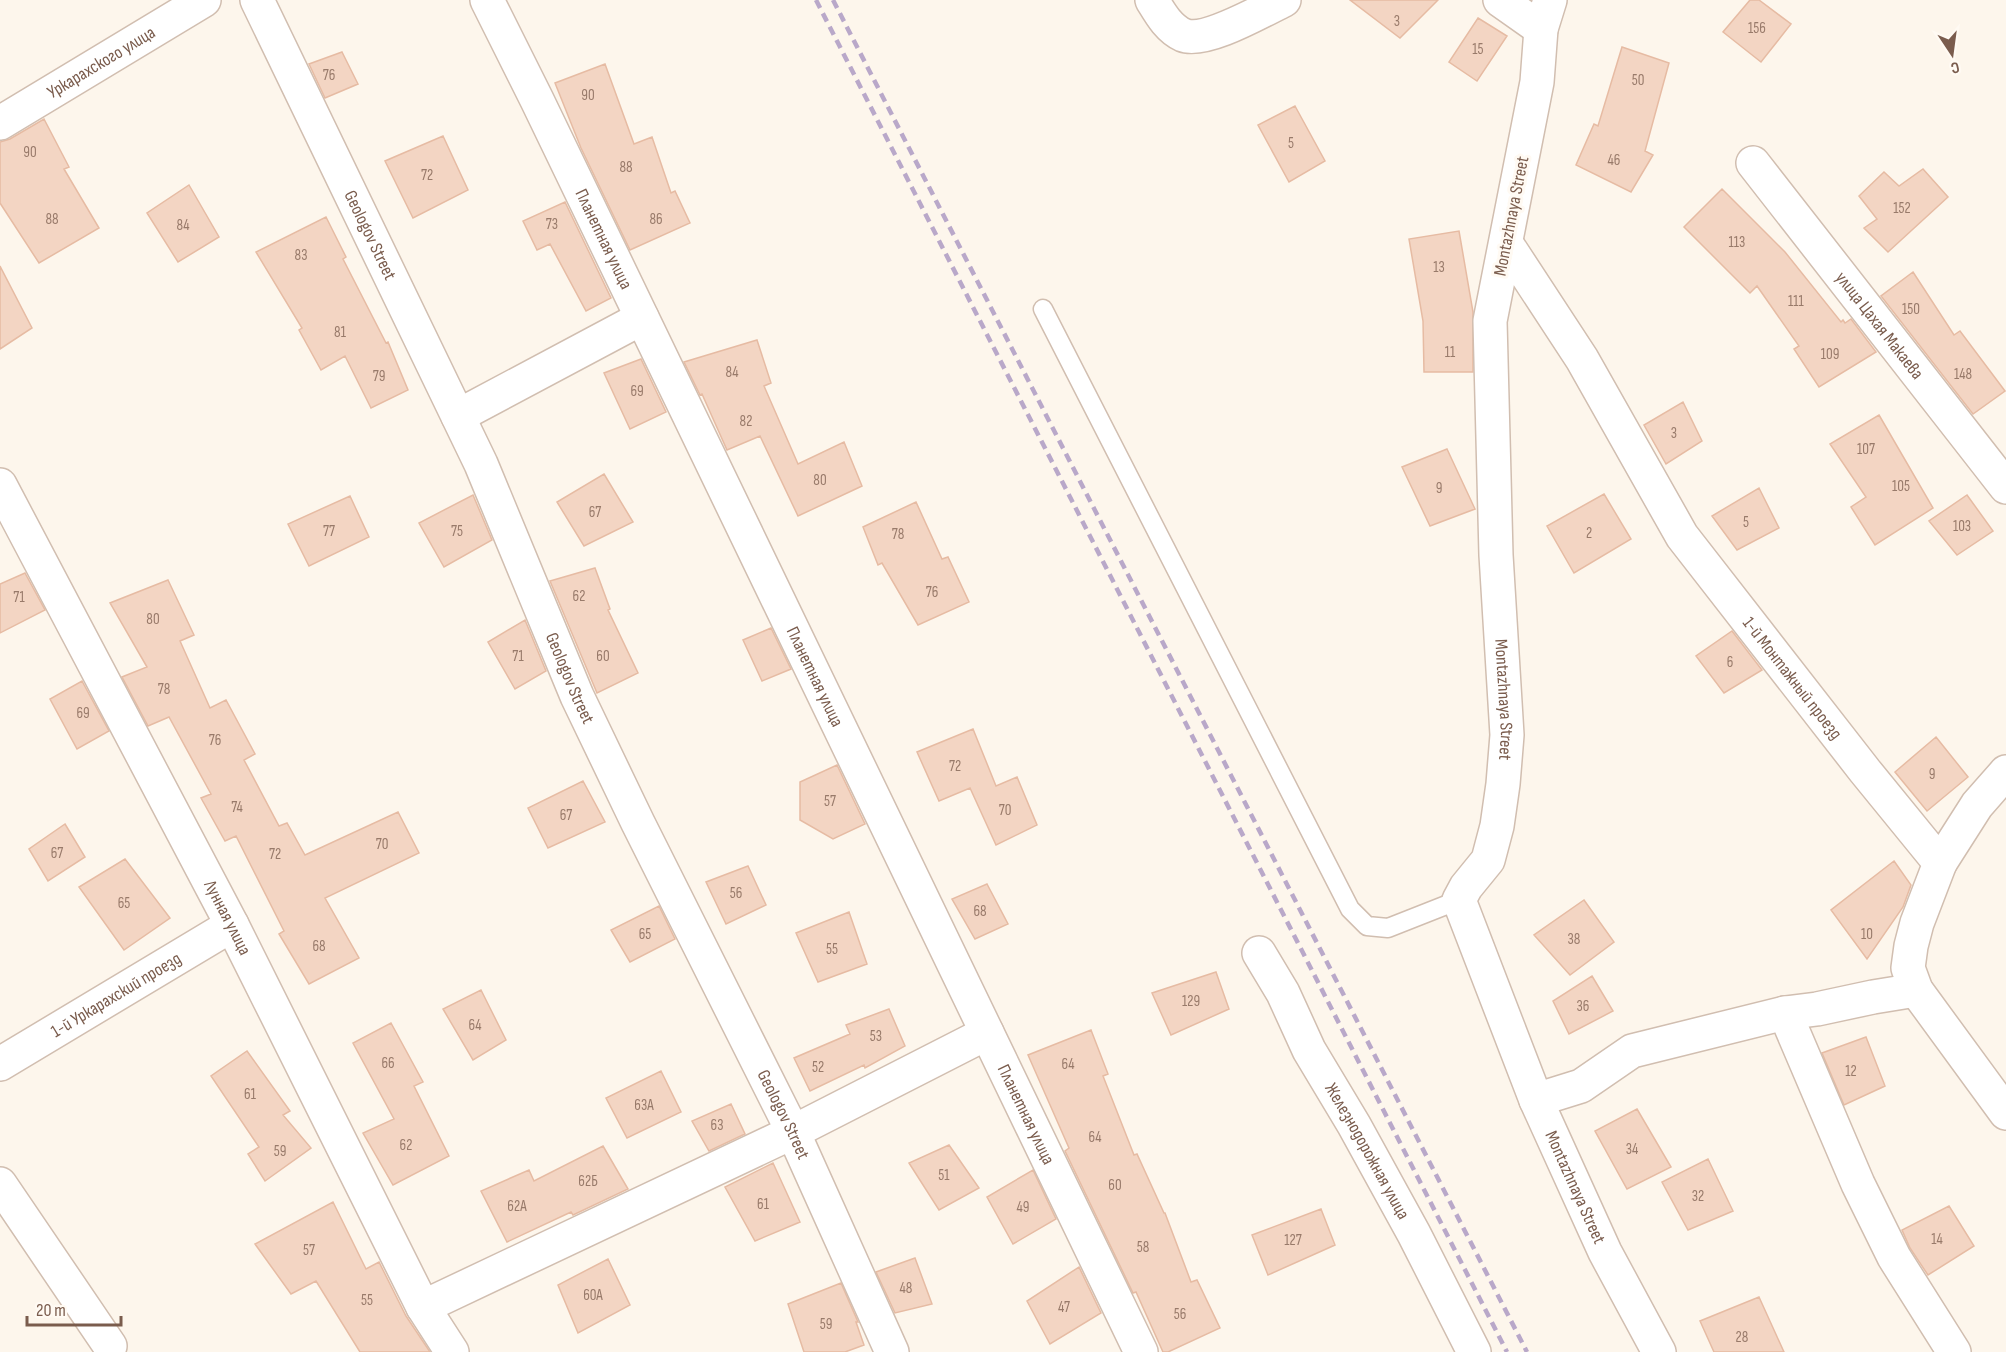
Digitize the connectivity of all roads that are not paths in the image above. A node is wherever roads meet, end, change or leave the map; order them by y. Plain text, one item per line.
1 (204, 0) edge
2 (256, 0) edge
3 (487, 0) edge
4 (1152, 0) edge
5 (1284, 0) edge
6 (1500, 0) edge
7 (1546, 15) edge
8 (0, 123) edge
9 (1753, 164) dead end
10 (1506, 243) junction
11 (1043, 309) dead end
12 (642, 318) junction
13 (458, 416) junction
14 (0, 485) edge
15 (2006, 487) edge
16 (2006, 772) edge
17 (1941, 863) junction
18 (1459, 900) junction
19 (232, 925) junction
20 (1259, 953) dead end
21 (1916, 990) junction
22 (1785, 1013) junction
23 (987, 1033) junction
24 (0, 1065) edge
25 (1536, 1100) junction
26 (2006, 1113) edge
27 (793, 1132) junction
28 (0, 1184) edge
29 (423, 1307) junction
30 (110, 1346) dead end
31 (1136, 1350) edge
32 (452, 1352) edge
33 (892, 1352) edge
34 (1474, 1352) edge
35 (1659, 1352) edge
36 (1954, 1352) edge

1 - 8 street, Уркарахского улица
2 - 13 street, Geologov Street
3 - 12 street, Планетная улица
4 - 5 street
6 - 7 street
7 - 10 street, Montazhnaya Street
9 - 15 street, улица Цахая Макаева
10 - 17 street, 1-й Монтажный проезд
10 - 18 street, Montazhnaya Street
11 - 18 lane
12 - 13 street
12 - 23 street, Планетная улица
13 - 27 street, Geologov Street
14 - 19 street, Лунная улица
16 - 17 street
17 - 21 street
18 - 25 street, Montazhnaya Street
19 - 24 street, 1-й Уркарахский проезд
19 - 29 street, Лунная улица
20 - 34 street, Железнодорожная улица
21 - 22 street
21 - 26 street
22 - 25 street
22 - 36 street
23 - 27 street
23 - 31 street, Планетная улица
25 - 35 street, Montazhnaya Street
27 - 29 street
27 - 33 street, Geologov Street
28 - 30 street
29 - 32 street, Лунная улица

